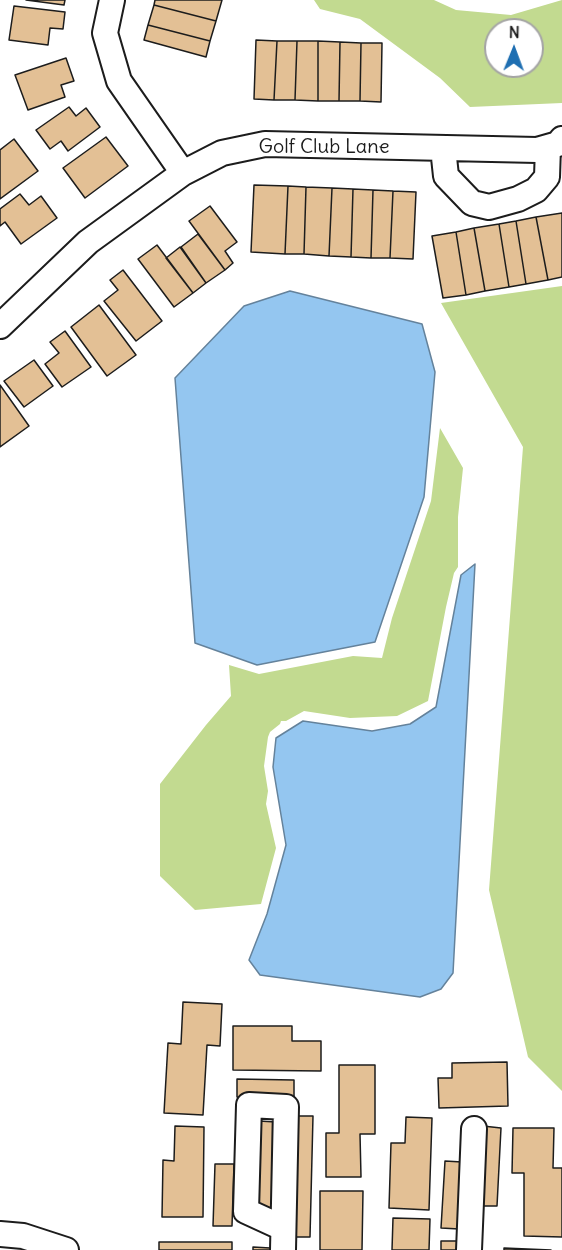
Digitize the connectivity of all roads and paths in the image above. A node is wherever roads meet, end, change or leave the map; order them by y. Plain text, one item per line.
1 (112, 0) edge
2 (555, 143) edge
3 (443, 148) junction
4 (183, 173) junction
5 (1, 324) edge
6 (474, 1129) dead end
7 (0, 1234) edge
8 (283, 1239) edge
9 (66, 1250) edge
10 (469, 1250) edge

1 - 4 street
2 - 3 street, Golf Club Lane
2 - 3 street
3 - 4 street, Golf Club Lane
4 - 5 street, Golf Club Lane
6 - 10 street
7 - 9 street
8 - 8 street

